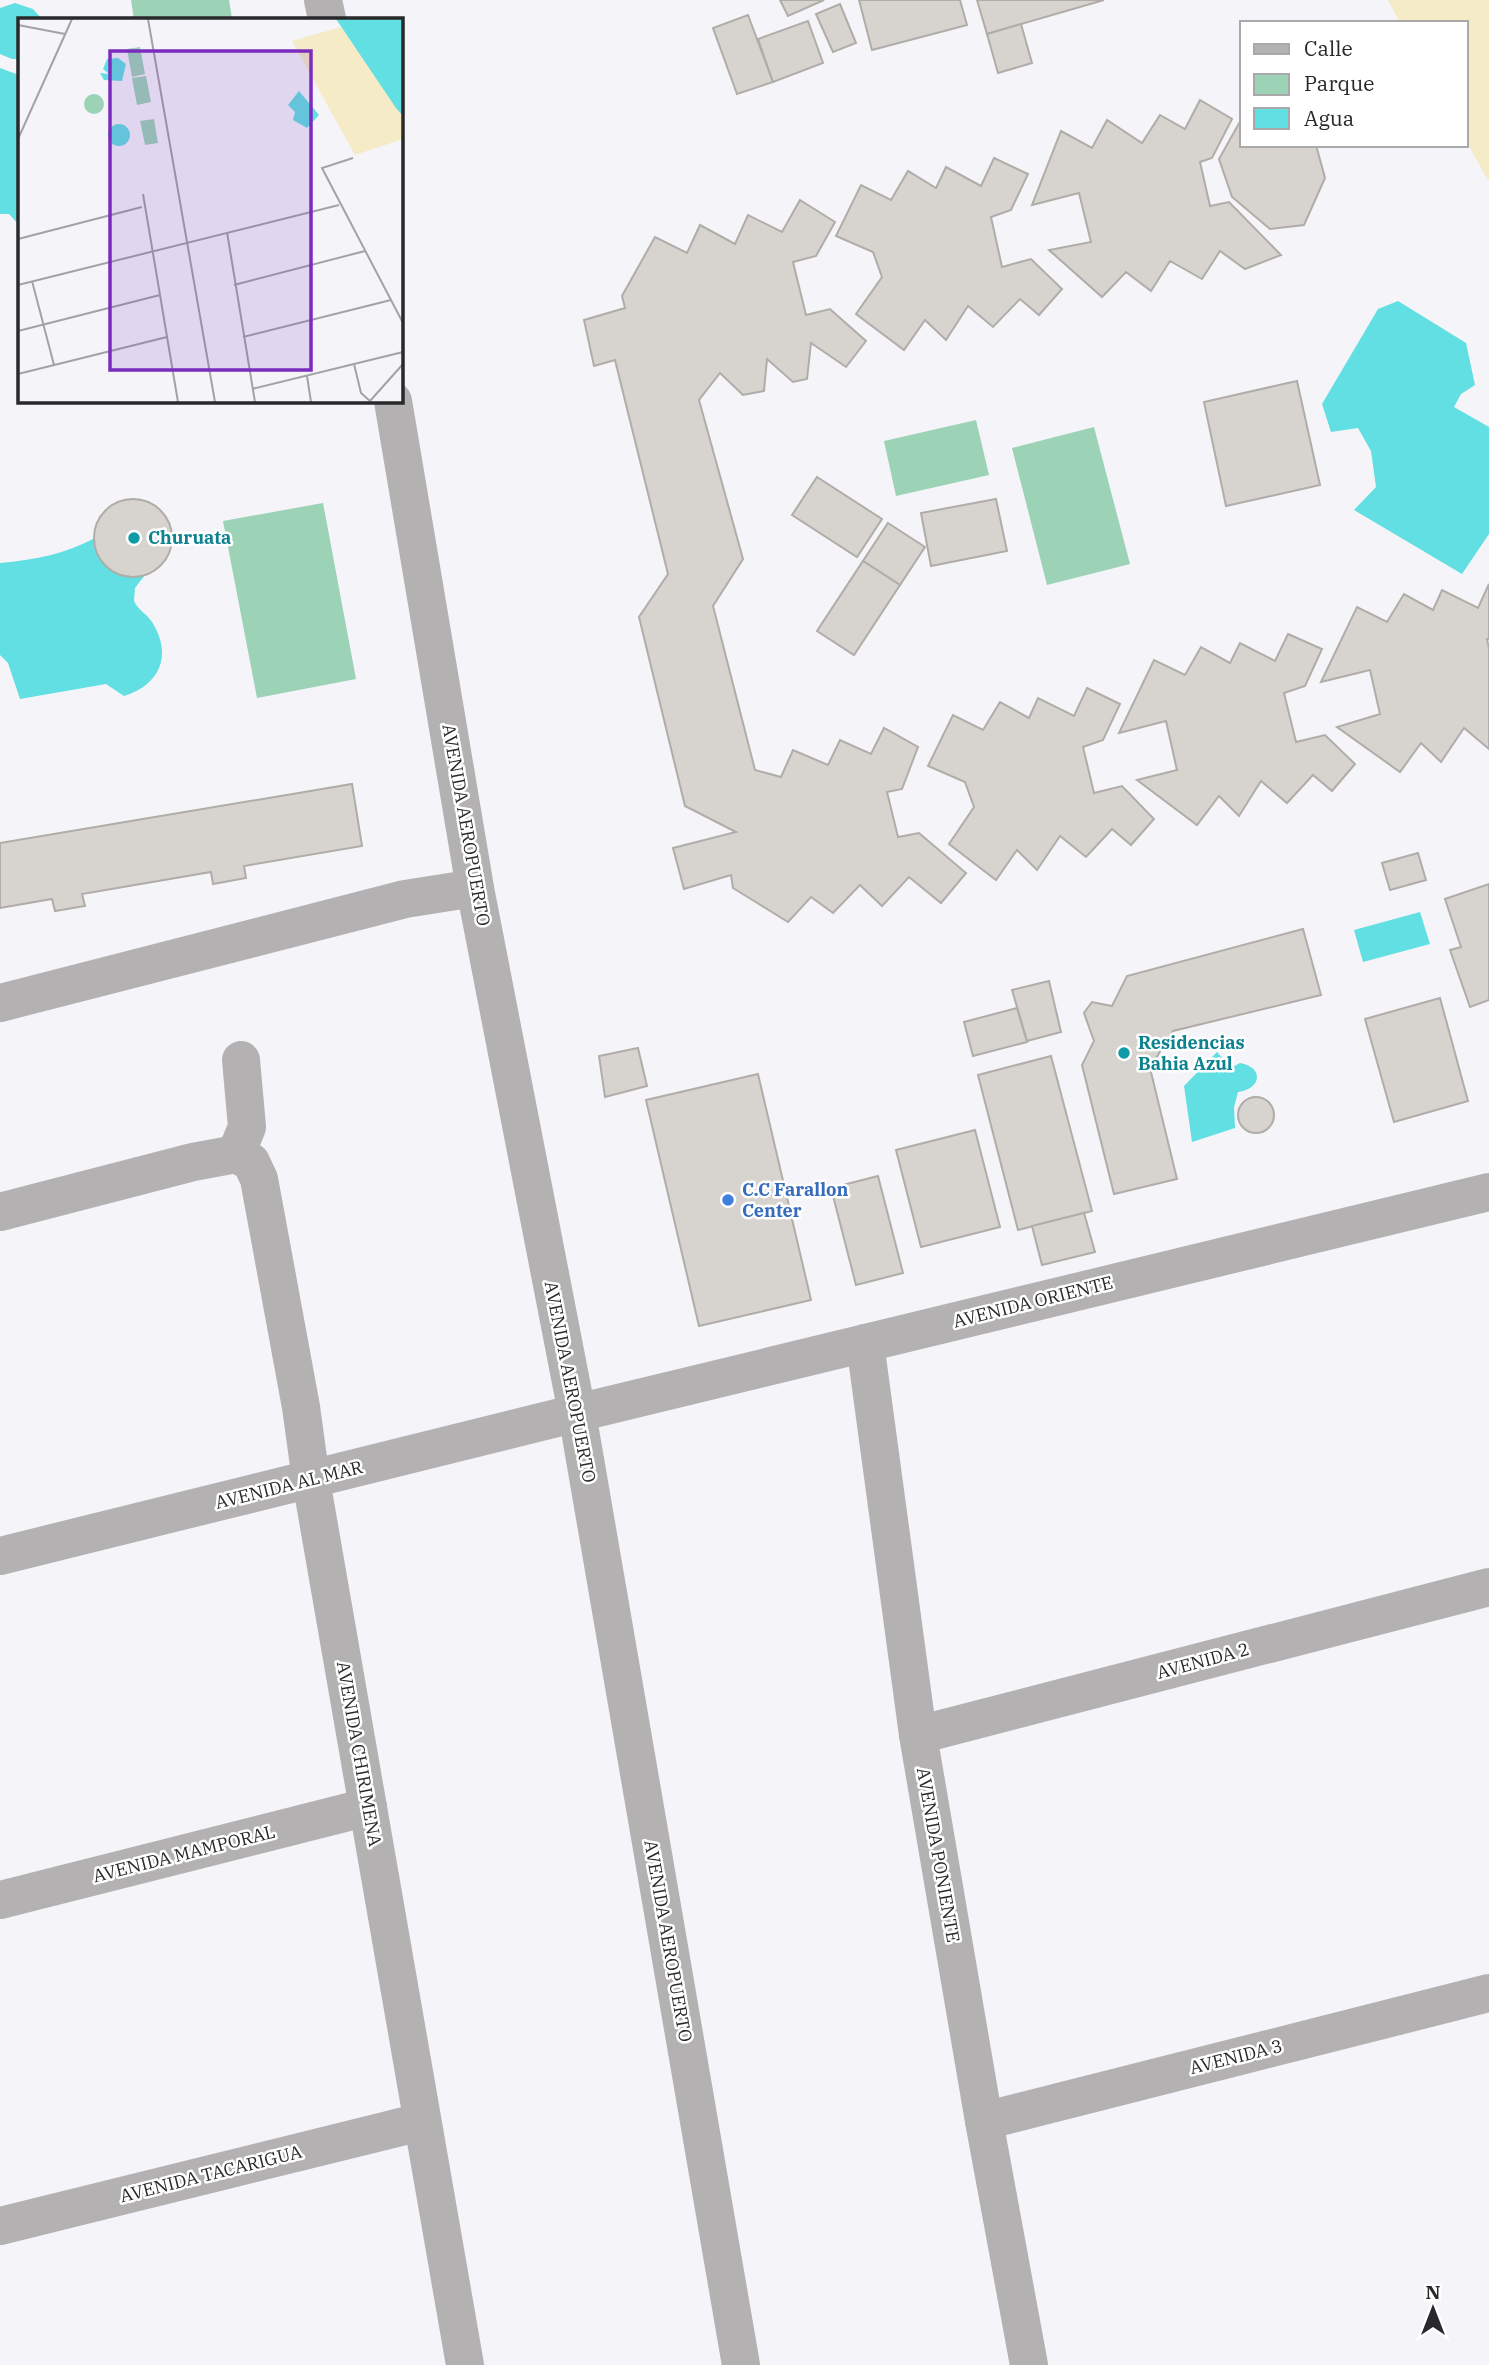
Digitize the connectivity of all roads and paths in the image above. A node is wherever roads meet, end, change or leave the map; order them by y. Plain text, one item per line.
1 (323, 0) edge
2 (327, 18) edge
3 (393, 402) edge
4 (475, 888) junction
5 (0, 1003) edge
6 (241, 1060) dead end
7 (236, 1154) junction
8 (1489, 1192) edge
9 (0, 1212) edge
10 (865, 1343) junction
11 (577, 1413) junction
12 (311, 1480) junction
13 (0, 1556) edge
14 (1489, 1587) edge
15 (918, 1735) junction
16 (368, 1807) junction
17 (0, 1900) edge
18 (1489, 1993) edge
19 (984, 2121) junction
20 (421, 2122) junction
21 (0, 2226) edge
22 (465, 2365) edge
23 (741, 2365) edge
24 (1029, 2365) edge

1 - 2 street
3 - 4 street, AVENIDA AEROPUERTO
4 - 5 street
4 - 11 street, AVENIDA AEROPUERTO
6 - 7 street
7 - 9 street
7 - 12 street, AVENIDA CHIRIMENA
8 - 10 street, AVENIDA ORIENTE
10 - 11 street, AVENIDA ORIENTE
10 - 15 street, AVENIDA PONIENTE
11 - 12 street, AVENIDA AL MAR
11 - 23 street, AVENIDA AEROPUERTO
12 - 13 street, AVENIDA AL MAR
12 - 16 street, AVENIDA CHIRIMENA
14 - 15 street, AVENIDA 2
15 - 19 street, AVENIDA PONIENTE
16 - 17 street, AVENIDA MAMPORAL
16 - 20 street, AVENIDA CHIRIMENA
18 - 19 street, AVENIDA 3
19 - 24 street, AVENIDA PONIENTE
20 - 21 street, AVENIDA TACARIGUA
20 - 22 street, AVENIDA CHIRIMENA

